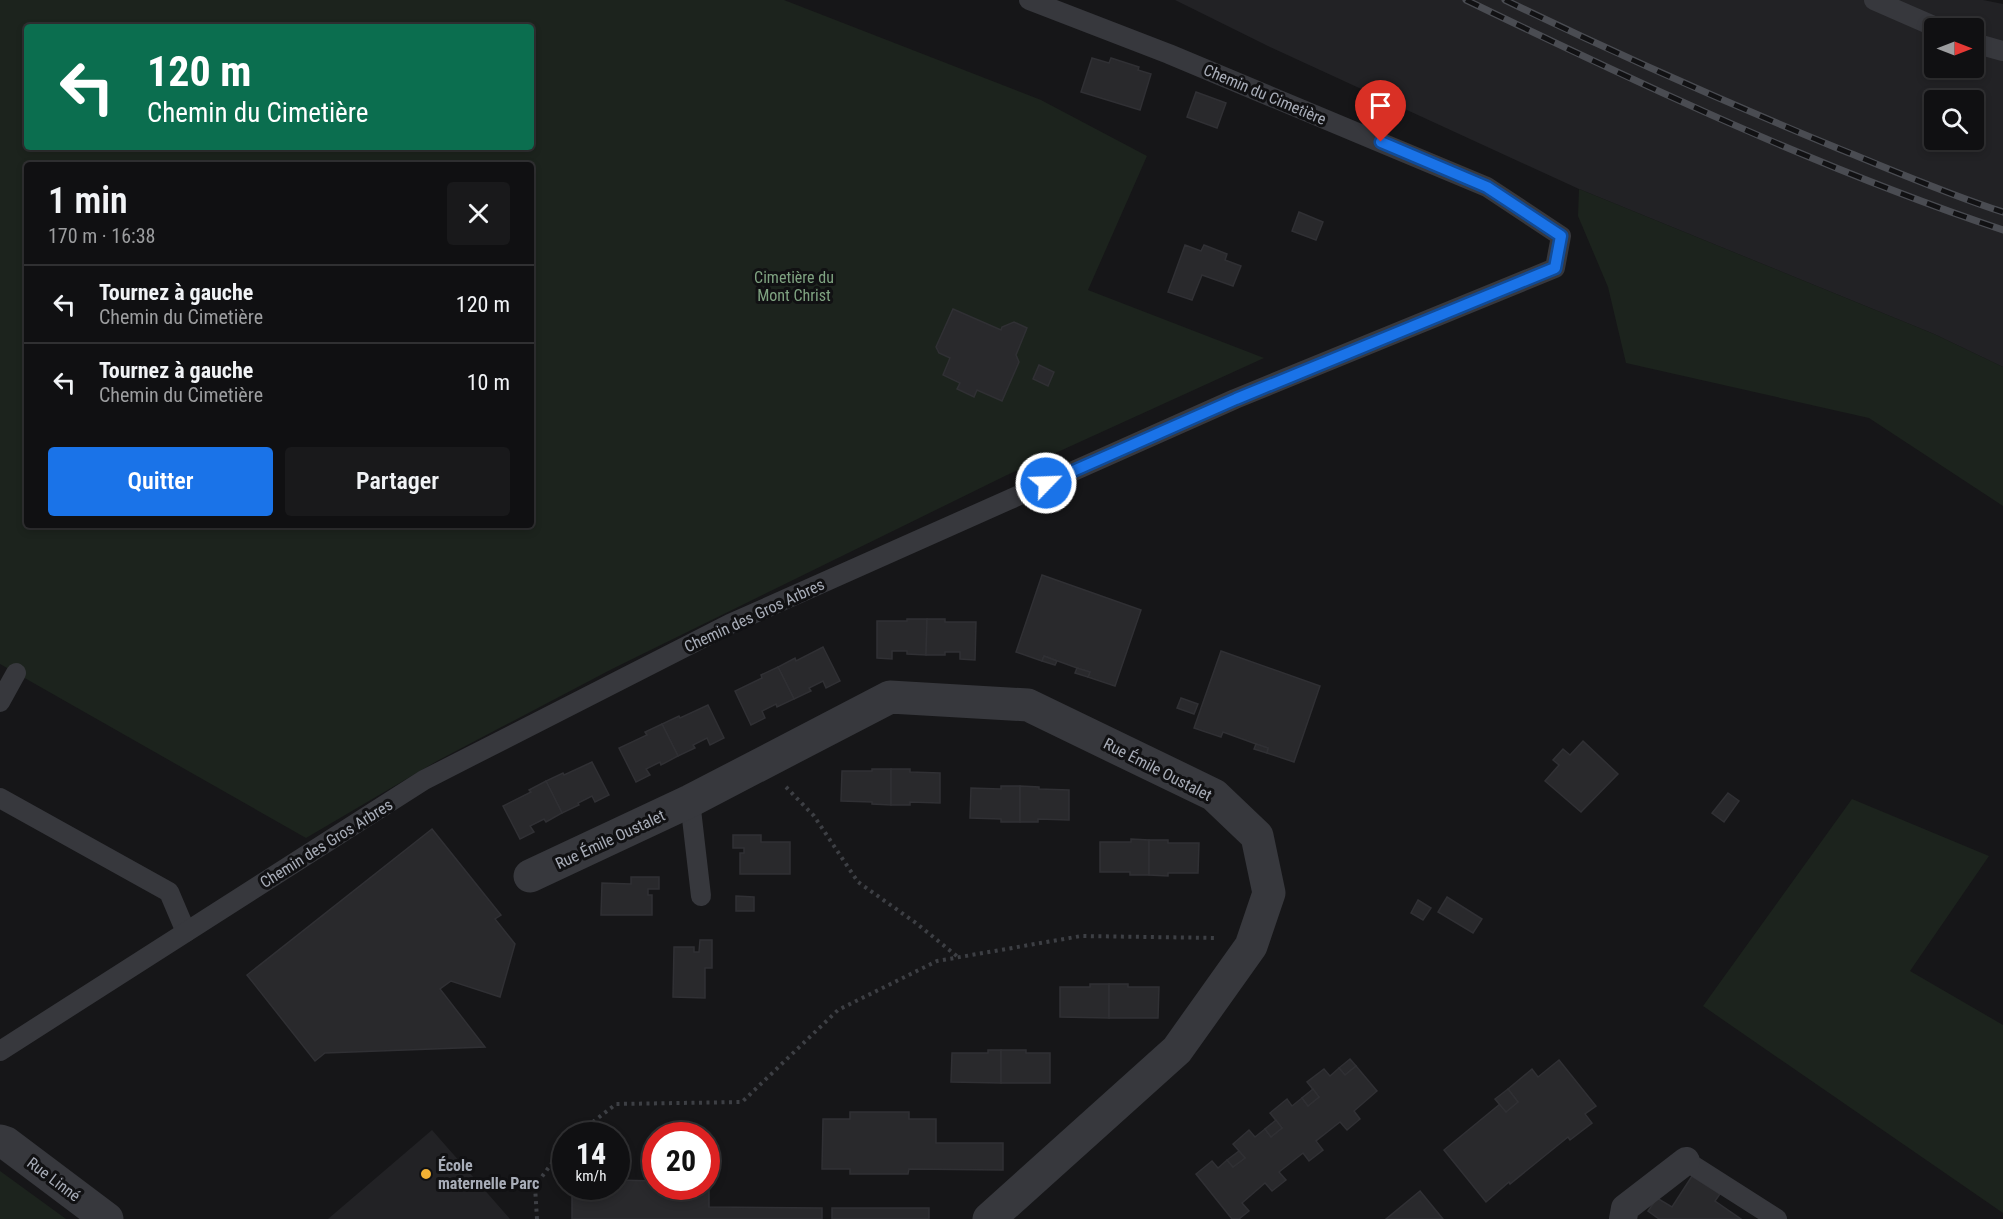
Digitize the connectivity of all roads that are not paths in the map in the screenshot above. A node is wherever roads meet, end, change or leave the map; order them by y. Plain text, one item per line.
1 (1029, 0) edge
2 (1874, 0) edge
3 (1924, 22) edge
4 (1984, 46) edge
5 (2003, 51) edge
6 (1555, 268) joint
7 (16, 673) dead end
8 (0, 702) edge
9 (0, 798) edge
10 (690, 801) junction
11 (530, 876) dead end
12 (701, 896) dead end
13 (186, 932) junction
14 (0, 1051) edge
15 (0, 1141) edge
16 (1686, 1161) joint
17 (107, 1219) edge
18 (989, 1219) edge
19 (1623, 1219) edge
20 (1777, 1219) edge

1 - 6 lane, Chemin du Cimetière
2 - 3 lane
4 - 5 lane
6 - 13 lane, Chemin des Gros Arbres
7 - 8 lane
9 - 13 lane
10 - 11 street, Rue Émile Oustalet
10 - 12 lane, Rue Émile Oustalet
10 - 18 street, Rue Émile Oustalet
13 - 14 lane, Chemin des Gros Arbres
15 - 17 street, Rue Linné
16 - 19 street
16 - 20 lane

